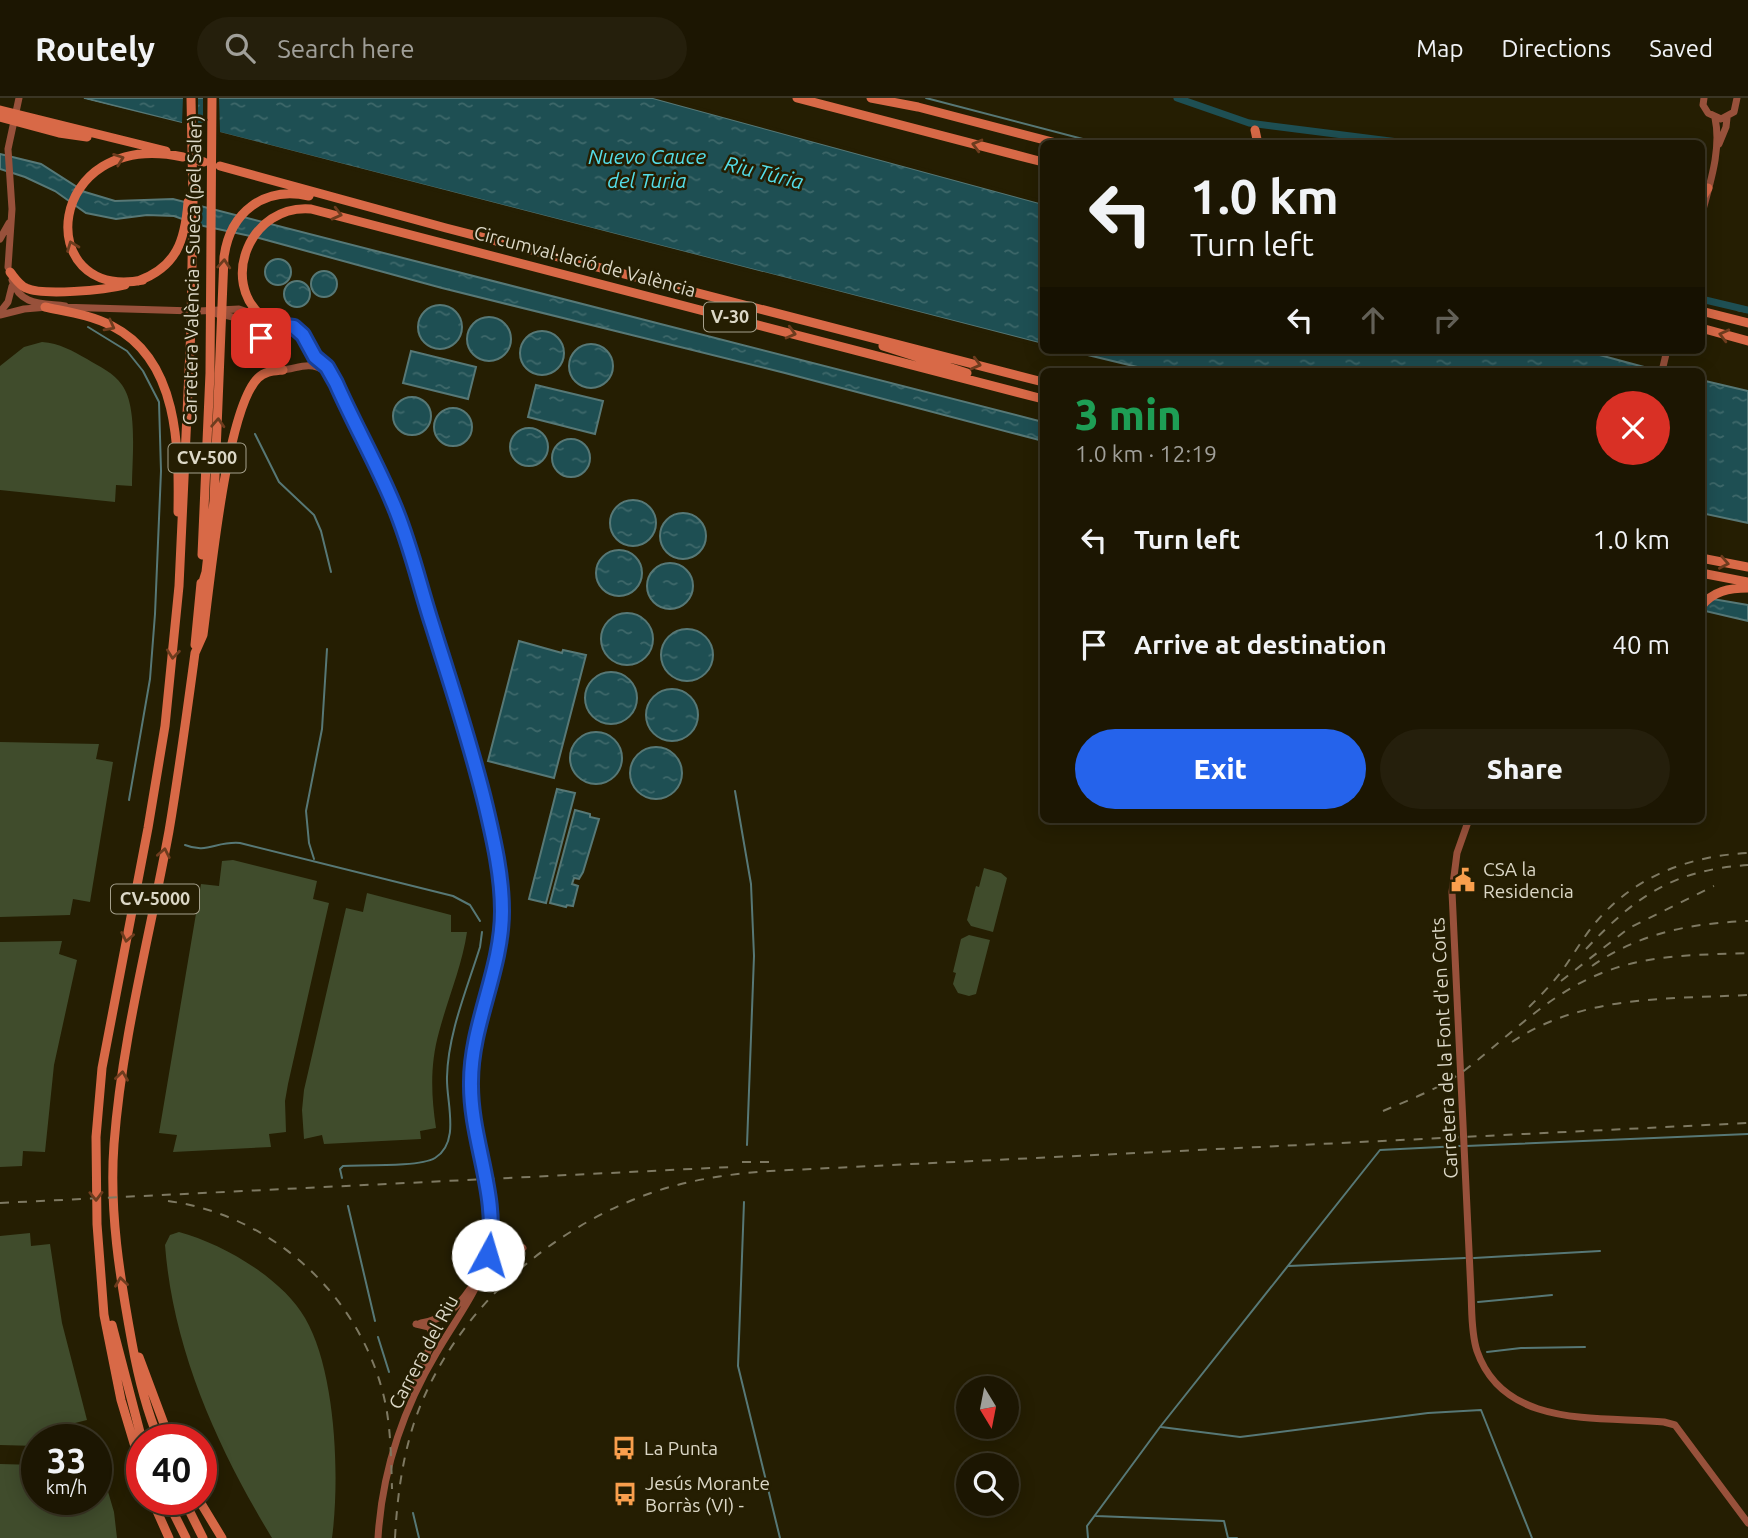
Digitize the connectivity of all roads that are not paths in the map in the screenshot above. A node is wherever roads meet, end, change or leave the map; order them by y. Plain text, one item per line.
1 (19, 98) edge
2 (191, 98) edge
3 (212, 98) edge
4 (797, 98) edge
5 (862, 98) edge
6 (871, 98) edge
7 (1704, 98) edge
8 (1737, 98) edge
9 (0, 110) edge
10 (0, 117) edge
11 (1715, 118) junction
12 (1727, 118) junction
13 (1045, 140) edge
14 (140, 144) junction
15 (1040, 145) edge
16 (1716, 151) junction
17 (1040, 161) edge
18 (220, 166) dead end
19 (1708, 188) junction
20 (1705, 193) edge
21 (1705, 200) edge
22 (11, 219) junction
23 (446, 228) junction
24 (188, 235) junction
25 (0, 239) edge
26 (0, 257) edge
27 (10, 273) junction
28 (143, 280) junction
29 (45, 307) junction
30 (72, 307) junction
31 (199, 311) junction
32 (1705, 312) edge
33 (0, 313) edge
34 (263, 317) junction
35 (1748, 323) edge
36 (282, 324) junction
37 (1705, 329) edge
38 (839, 331) junction
39 (305, 340) junction
40 (1748, 341) edge
41 (260, 344) junction
42 (294, 367) junction
43 (283, 370) junction
44 (333, 377) junction
45 (1040, 381) edge
46 (1040, 392) edge
47 (1040, 398) edge
48 (1705, 559) edge
49 (1748, 567) edge
50 (1705, 574) edge
51 (1748, 582) edge
52 (180, 586) junction
53 (201, 588) junction
54 (1748, 588) edge
55 (1705, 601) edge
56 (195, 653) junction
57 (165, 726) joint
58 (1468, 823) edge
59 (491, 1208) junction
60 (97, 1229) junction
61 (523, 1248) dead end
62 (485, 1265) junction
63 (133, 1346) junction
64 (410, 1403) junction
65 (128, 1424) edge
66 (137, 1424) edge
67 (153, 1424) edge
68 (164, 1424) edge
69 (159, 1515) edge
70 (174, 1515) edge
71 (192, 1515) edge
72 (208, 1515) edge
73 (1748, 1523) edge
74 (169, 1538) edge
75 (186, 1538) edge
76 (203, 1538) edge
77 (222, 1538) edge
78 (378, 1538) edge

1 - 22 street
2 - 24 highway, Carretera València - Sueca (pel Saler) / CV-500
3 - 53 highway, Carretera València - Sueca (pel Saler) / CV-500
17 -> 4 highway
5 - 15 highway
6 - 13 highway
7 - 11 street
8 - 12 street
9 - 14 highway
10 - 14 highway
11 - 12 street
11 - 16 street
12 - 16 street
28 -> 14 highway
16 - 19 street
18 - 23 highway, Circumval·lació de València / V-30
19 - 20 highway
19 - 21 street
22 - 25 street
22 - 27 street
23 - 38 highway, Circumval·lació de València / V-30
53 -> 23 highway
24 - 28 highway
24 - 52 highway, Carretera València - Sueca (pel Saler) / CV-500
26 - 27 street
27 - 28 highway
27 - 30 street
27 - 33 street
29 - 30 street
29 - 33 street
29 -> 52 highway
30 - 31 street
31 - 34 street
31 - 41 street
32 - 35 highway
34 - 36 street
34 -> 47 highway, Circumval·lació de València / V-30
36 - 39 street
36 - 41 street
40 -> 37 highway
38 -> 45 highway, Circumval·lació de València / V-30
38 - 46 highway
39 - 42 street
39 - 44 street, Carrera del Riu
41 - 43 street
42 - 43 street
42 - 44 street
43 - 56 highway
44 - 59 street, Carrera del Riu
48 -> 49 highway
50 - 51 highway
52 -> 57 highway, Carretera València - Sueca (pel Saler) / CV-500
53 - 56 highway, Carretera València - Sueca (pel Saler) / CV-500
54 - 55 highway
63 -> 56 highway, CV-5000
57 -> 60 highway, CV-5000
58 - 73 street, Carretera de la Font d'en Corts
59 - 61 street
59 - 62 street, Carrera del Riu
60 - 65 highway
60 - 66 highway, CV-5000
62 - 64 street, Carrera del Riu
62 - 64 street
63 - 67 highway, CV-5000
63 - 68 highway
64 - 78 street, Carrera del Riu
69 - 74 highway
70 - 75 highway
71 - 76 highway
72 - 77 highway

